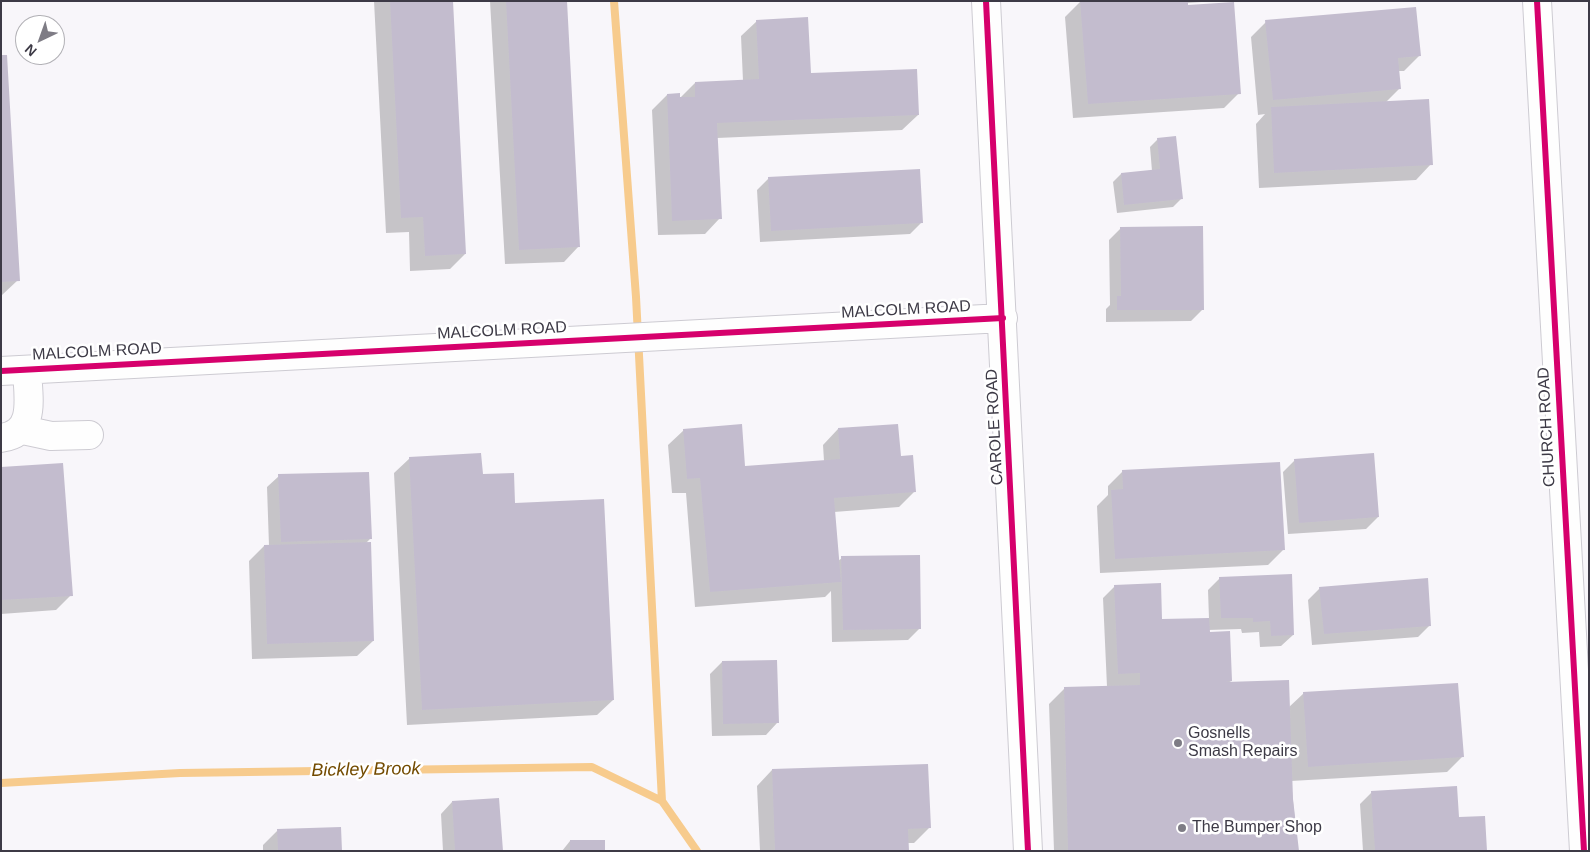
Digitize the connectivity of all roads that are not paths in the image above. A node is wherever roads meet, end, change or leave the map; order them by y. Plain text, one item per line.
1 (986, 1) edge
2 (1537, 1) edge
3 (1003, 318) junction
4 (14, 371) edge
5 (12, 434) edge
6 (89, 435) dead end
7 (1028, 851) edge
8 (1584, 851) edge

1 - 3 street, CAROLE ROAD
2 - 8 street, CHURCH ROAD
3 - 4 street, MALCOLM ROAD
3 - 7 street, CAROLE ROAD
4 - 5 street
5 - 6 street

